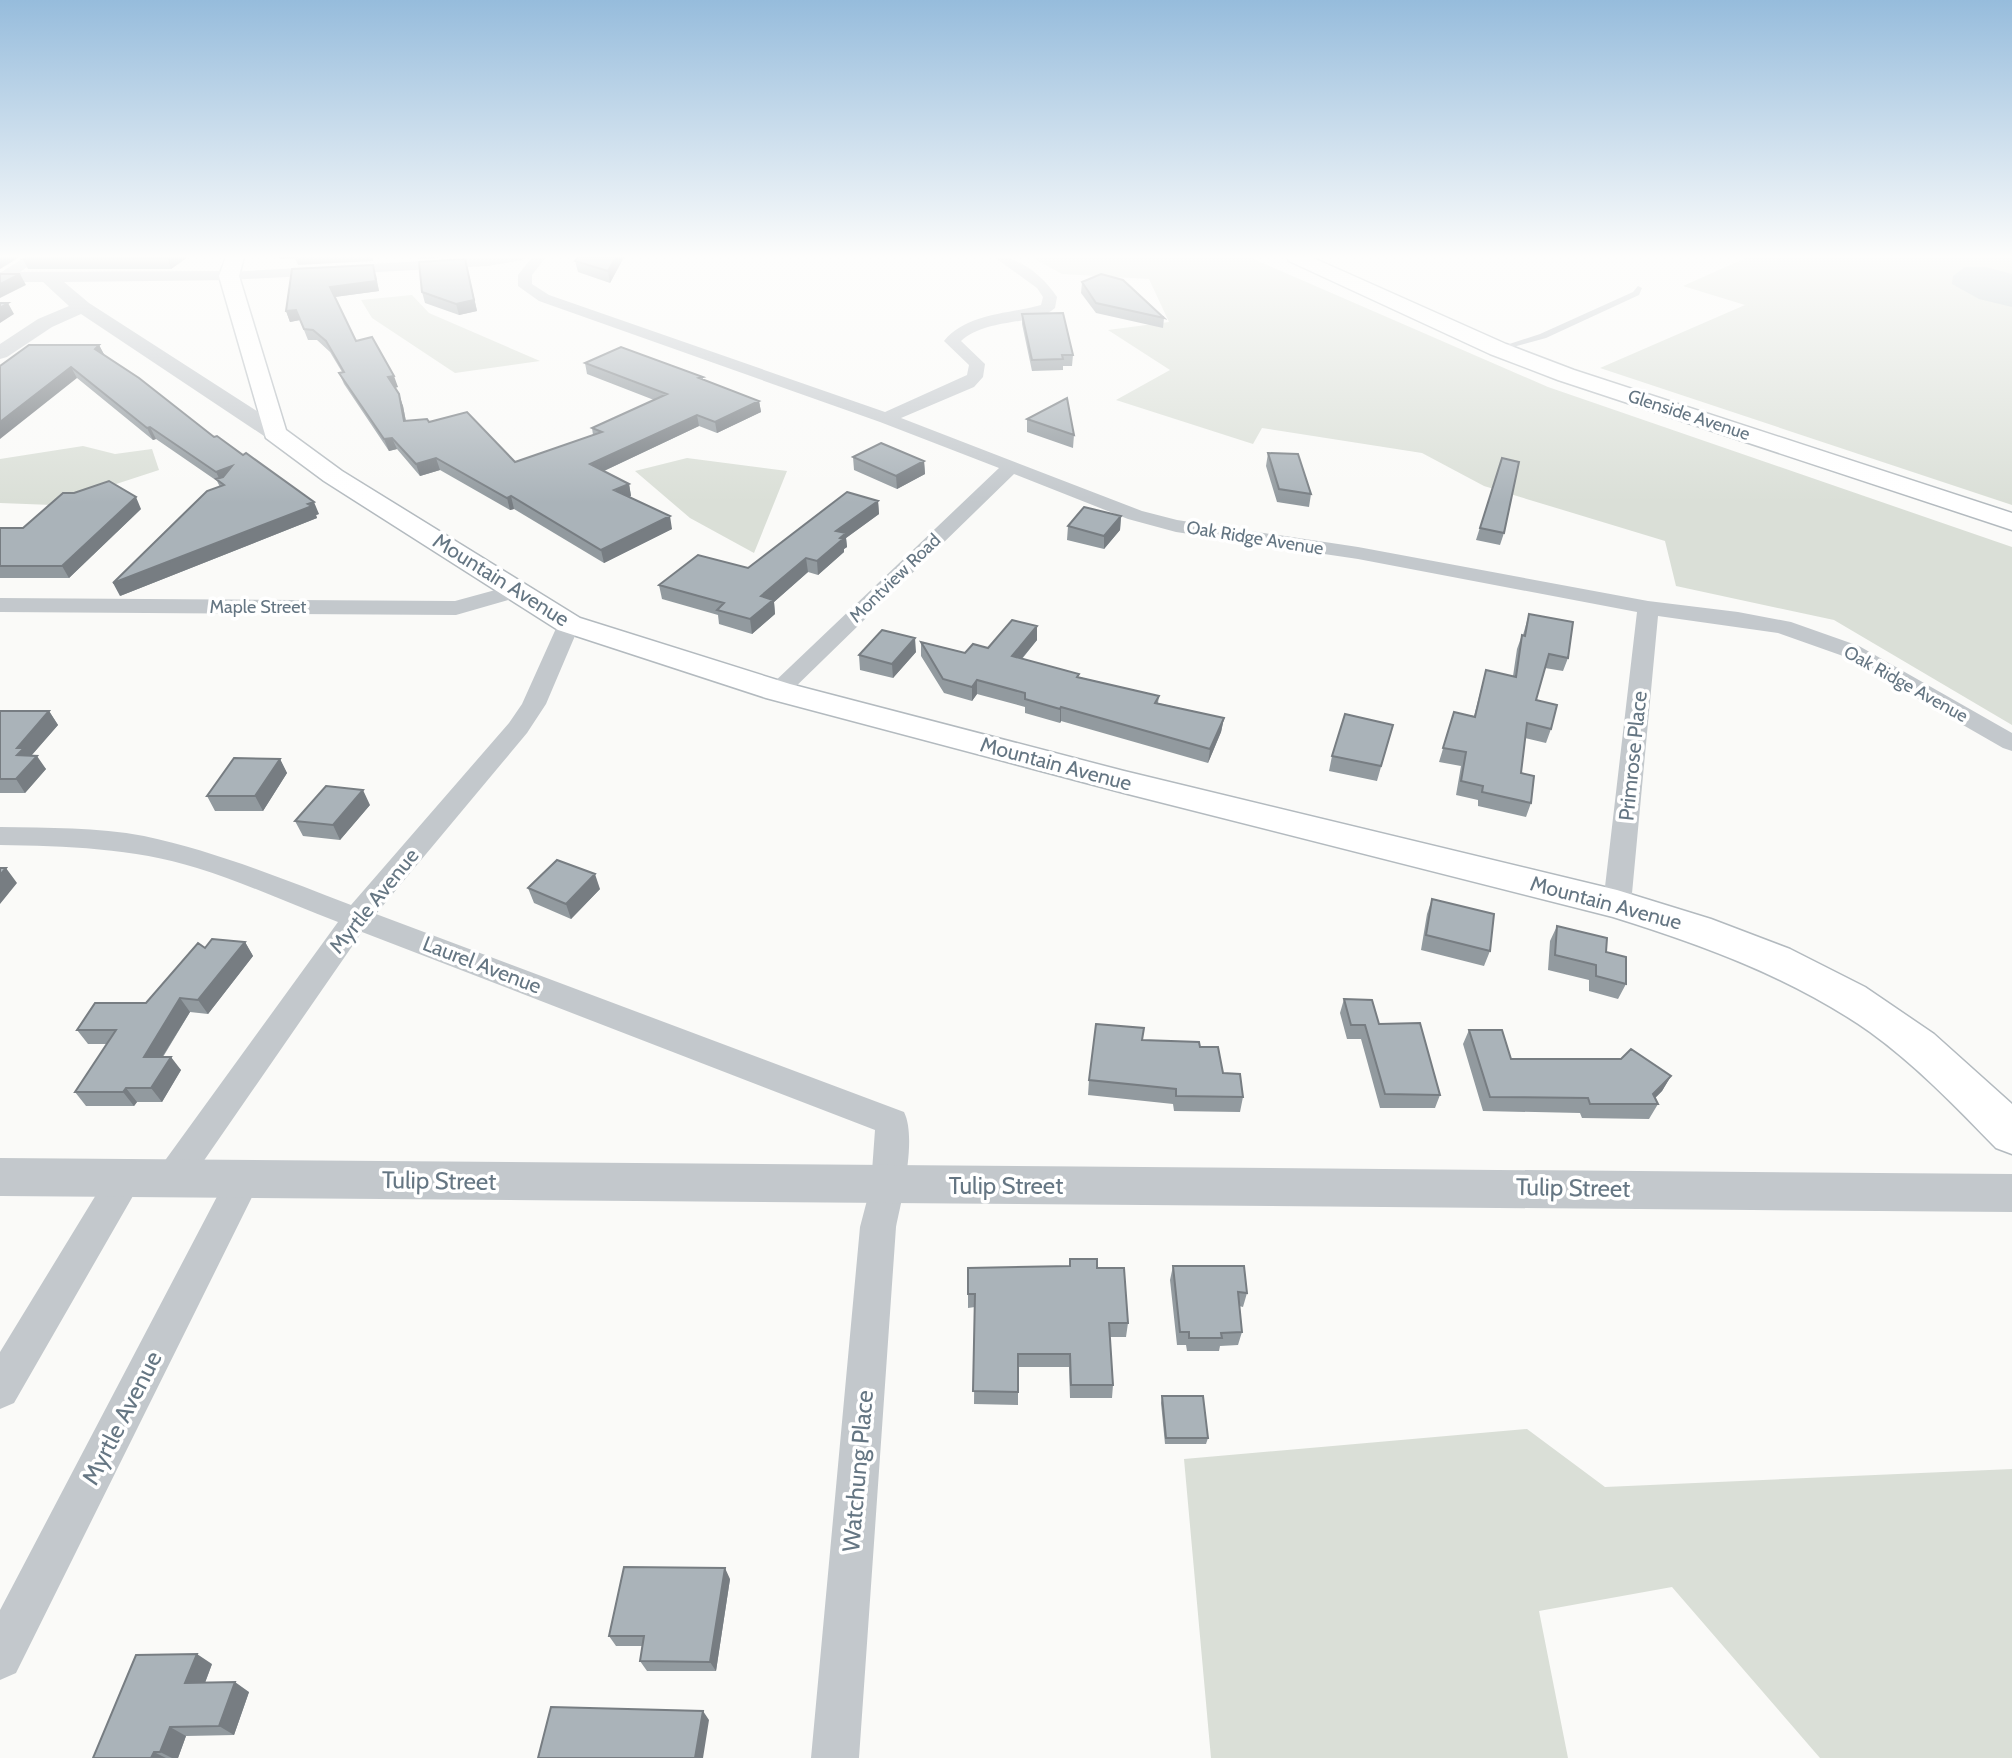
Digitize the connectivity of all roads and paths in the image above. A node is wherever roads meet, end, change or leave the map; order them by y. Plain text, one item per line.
1 (21, 339) edge
2 (132, 339) edge
3 (251, 339) edge
4 (661, 339) edge
5 (954, 339) edge
6 (1476, 339) edge
7 (1532, 339) edge
8 (1498, 349) junction
9 (0, 353) edge
10 (886, 418) junction
11 (275, 433) junction
12 (1012, 466) junction
13 (2012, 522) edge
14 (514, 591) junction
15 (0, 605) edge
16 (1648, 608) junction
17 (569, 624) junction
18 (778, 691) junction
19 (2012, 743) edge
20 (0, 836) edge
21 (1617, 904) junction
22 (357, 917) junction
23 (2012, 1135) edge
24 (0, 1177) edge
25 (173, 1177) junction
26 (125, 1178) junction
27 (244, 1179) junction
28 (888, 1185) junction
29 (2012, 1193) edge
30 (0, 1389) edge
31 (0, 1657) edge
32 (835, 1758) edge

1 - 9 street
2 - 11 street
3 - 11 main road
4 - 10 street, Oak Ridge Avenue
5 - 10 street
6 - 8 main road, Glenside Avenue
7 - 8 lane
8 - 13 main road, Glenside Avenue
10 - 12 street, Oak Ridge Avenue
11 - 14 main road, Mountain Avenue
12 - 16 street, Oak Ridge Avenue
12 - 18 street, Montview Road
14 - 15 street, Maple Street
14 - 17 main road, Mountain Avenue
16 - 19 street, Oak Ridge Avenue
16 - 21 street, Primrose Place
17 - 18 main road, Mountain Avenue
17 - 22 street, Myrtle Avenue
18 - 21 main road, Mountain Avenue
20 - 22 street, Laurel Avenue
21 - 23 main road, Mountain Avenue
22 - 25 street, Myrtle Avenue
22 - 28 street, Laurel Avenue
24 - 26 street, Tulip Street
25 - 26 street, Tulip Street
25 - 27 street, Tulip Street
26 - 30 street
27 - 28 street, Tulip Street
27 - 31 street, Myrtle Avenue
28 - 29 street, Tulip Street
28 - 32 street, Watchung Place

